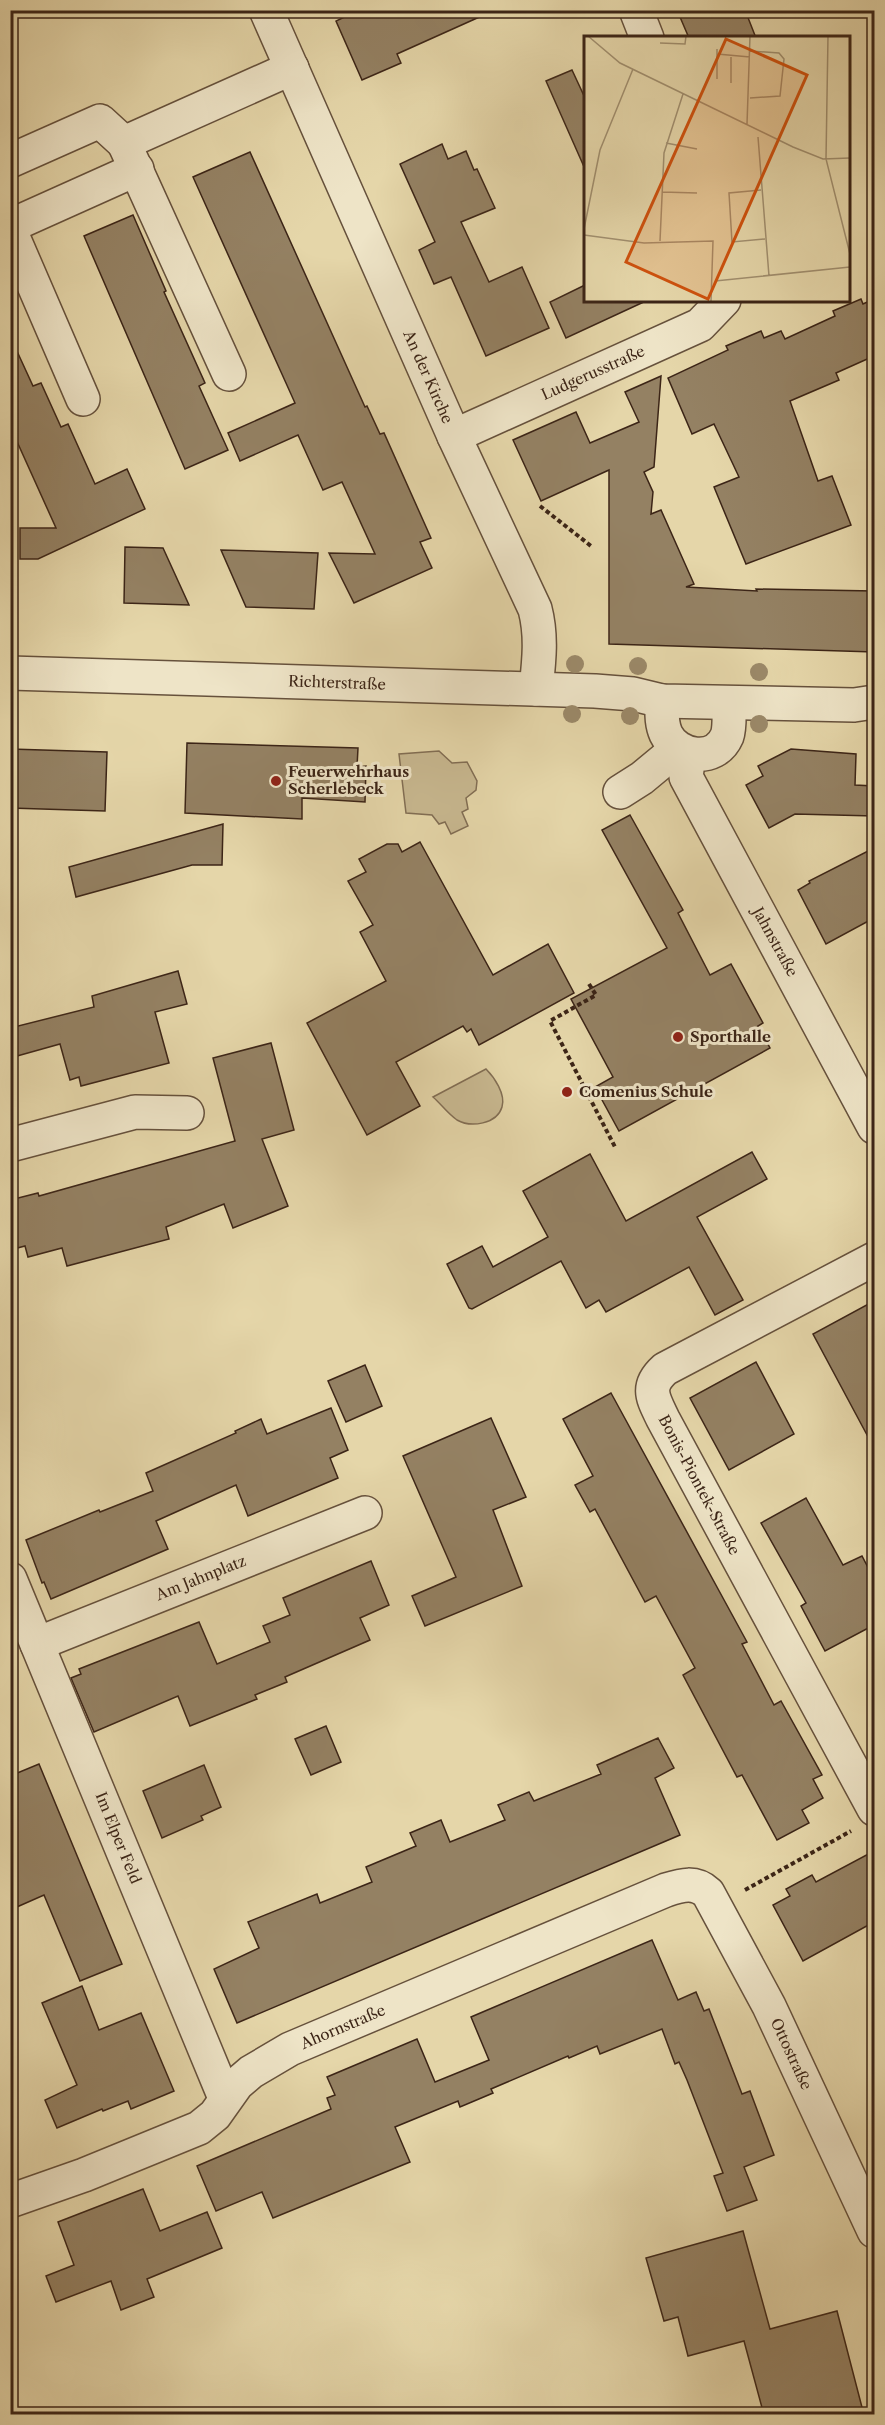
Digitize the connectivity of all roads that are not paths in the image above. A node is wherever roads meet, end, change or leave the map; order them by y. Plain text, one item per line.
1 (266, 10) edge
2 (636, 10) edge
3 (646, 36) edge
4 (292, 68) junction
5 (130, 156) junction
6 (10, 161) edge
7 (10, 228) edge
8 (722, 302) edge
9 (229, 374) dead end
10 (84, 399) dead end
11 (454, 436) junction
12 (10, 673) edge
13 (536, 689) junction
14 (662, 701) junction
15 (874, 702) edge
16 (729, 703) junction
17 (683, 751) junction
18 (620, 792) dead end
19 (187, 1113) dead end
20 (874, 1128) edge
21 (10, 1145) edge
22 (874, 1259) edge
23 (365, 1513) dead end
24 (10, 1579) edge
25 (37, 1644) junction
26 (866, 1818) edge
27 (706, 1896) joint
28 (225, 2098) junction
29 (10, 2201) edge
30 (874, 2231) edge

1 - 4 street, An der Kirche
2 - 3 street
4 - 5 street
4 - 11 street, An der Kirche
5 - 6 street
5 - 7 street
5 - 9 street
7 - 10 street
8 - 11 street, Ludgerusstraße
11 - 13 street, An der Kirche
12 - 13 street, Richterstraße
13 - 14 street, Richterstraße
14 - 16 street, Richterstraße
14 - 17 street
15 - 16 street, Richterstraße
16 - 17 street
17 - 18 street
17 - 20 street, Jahnstraße
19 - 21 street
22 - 26 street, Bonis-Piontek-Straße
23 - 25 street, Am Jahnplatz
24 - 25 street, Im Elper Feld
25 - 28 street, Im Elper Feld
27 - 28 street, Ahornstraße
27 - 30 street, Ottostraße
28 - 29 street, Ahornstraße

